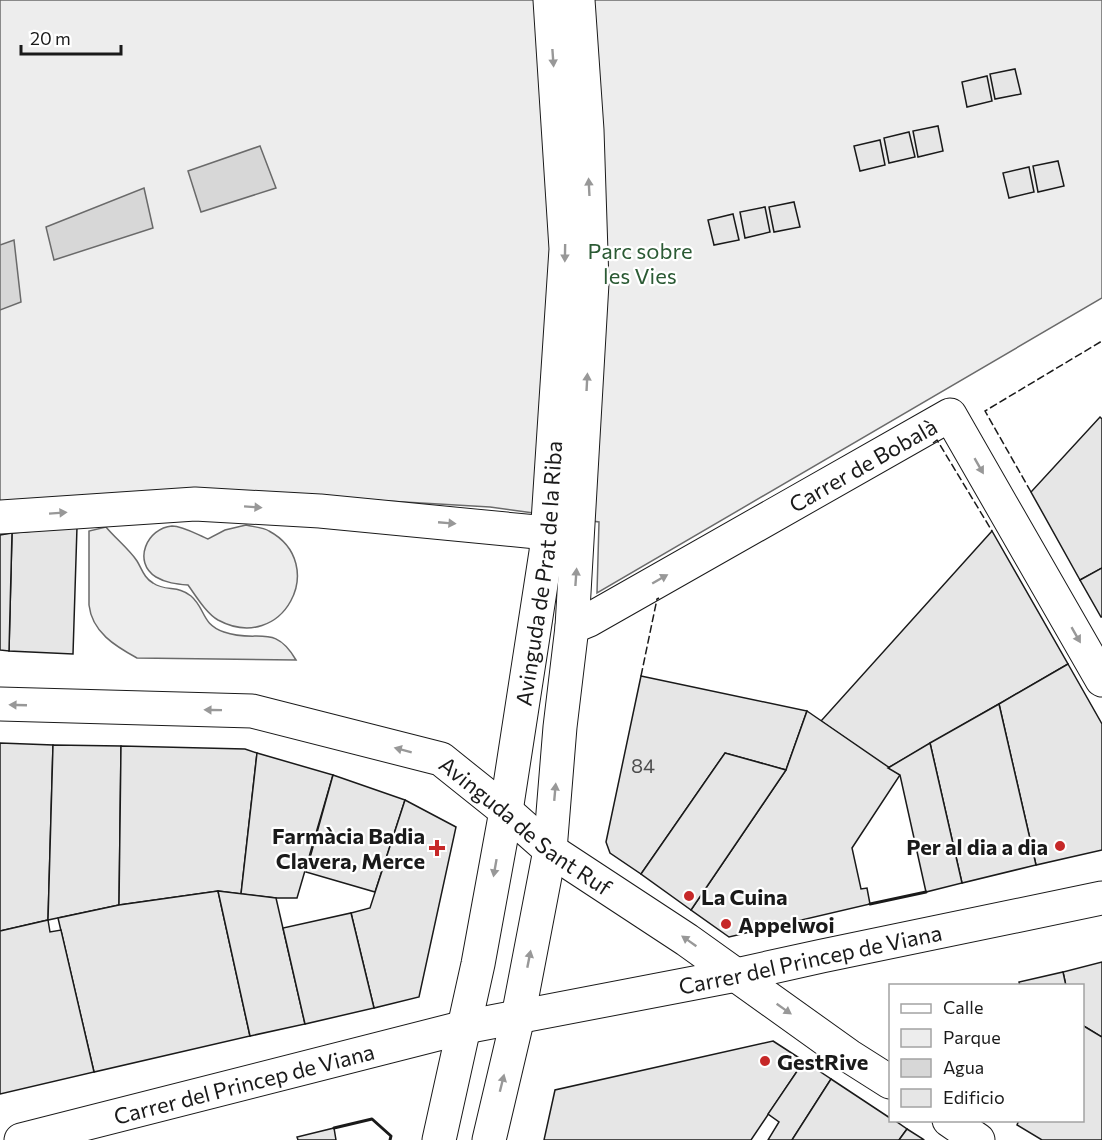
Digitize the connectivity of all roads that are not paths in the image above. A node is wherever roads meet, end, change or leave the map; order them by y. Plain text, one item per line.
1 (550, 0) edge
2 (578, 0) edge
3 (0, 517) edge
4 (548, 533) junction
5 (572, 627) junction
6 (1102, 681) edge
7 (0, 704) edge
8 (506, 811) junction
9 (550, 850) junction
10 (1102, 898) edge
11 (736, 975) junction
12 (518, 1017) junction
13 (465, 1026) junction
14 (889, 1082) edge
15 (952, 1122) edge
16 (21, 1140) edge
17 (438, 1140) edge
18 (489, 1140) edge
19 (978, 1140) edge

1 -> 4 main road, Avinguda de Prat de la Riba
5 -> 2 main road, Avinguda de Prat de la Riba
3 -> 4 main road
4 - 8 main road, Avinguda de Prat de la Riba
5 -> 6 main road, Carrer de Bobalà
9 -> 5 main road, Avinguda de Prat de la Riba
8 -> 7 main road, Avinguda de Sant Ruf
8 - 9 main road, Avinguda de Sant Ruf
8 -> 13 main road, Avinguda de Prat de la Riba
11 -> 9 main road, Avinguda de Sant Ruf
12 -> 9 main road, Avinguda de Prat de la Riba
10 - 11 main road, Carrer del Princep de Viana
11 - 12 main road, Carrer del Princep de Viana
11 -> 14 main road, Avinguda de Sant Ruf
12 - 13 main road, Carrer del Princep de Viana
18 -> 12 main road, Avinguda de Prat de la Riba
13 - 16 main road, Carrer del Princep de Viana
13 - 17 main road, Avinguda de Prat de la Riba
15 - 19 main road

